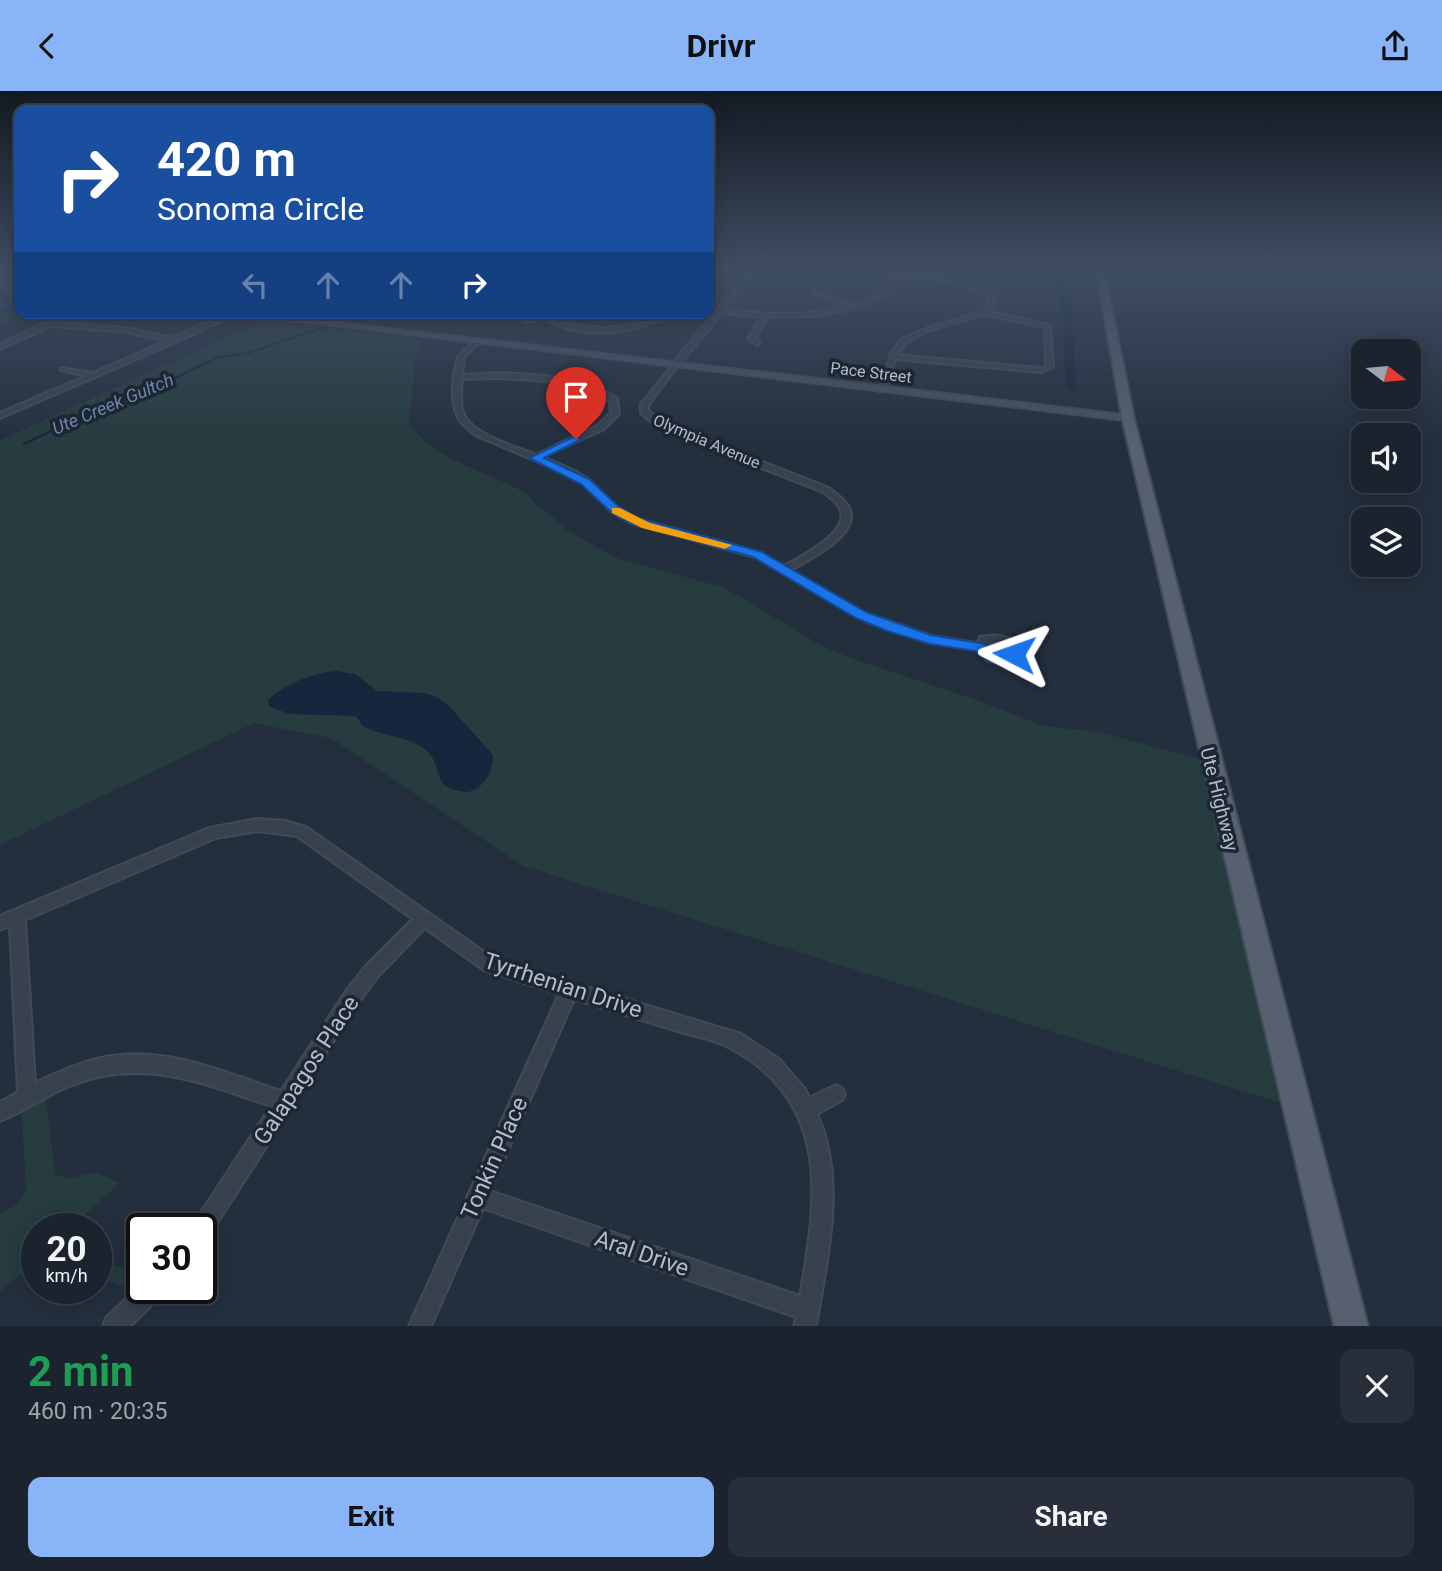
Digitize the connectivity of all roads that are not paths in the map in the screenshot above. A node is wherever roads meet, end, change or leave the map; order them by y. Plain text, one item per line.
1 (44, 328) edge
2 (97, 328) edge
3 (203, 328) edge
4 (356, 328) edge
5 (585, 328) edge
6 (635, 328) edge
7 (642, 328) edge
8 (706, 328) edge
9 (758, 328) edge
10 (940, 328) edge
11 (1048, 328) edge
12 (1111, 328) edge
13 (649, 332) dead end
14 (174, 341) junction
15 (477, 342) junction
16 (757, 343) dead end
17 (0, 347) edge
18 (893, 358) junction
19 (675, 365) junction
20 (63, 369) dead end
21 (94, 376) junction
22 (459, 377) junction
23 (882, 389) junction
24 (0, 416) edge
25 (1128, 418) junction
26 (535, 458) junction
27 (784, 570) junction
28 (980, 647) dead end
29 (18, 916) junction
30 (423, 920) junction
31 (0, 923) edge
32 (569, 990) junction
33 (836, 1094) dead end
34 (27, 1098) junction
35 (286, 1102) junction
36 (806, 1110) junction
37 (0, 1112) edge
38 (477, 1196) junction
39 (212, 1213) edge
40 (137, 1304) edge
41 (806, 1318) edge
42 (114, 1326) edge
43 (420, 1326) edge
44 (1351, 1326) edge

1 - 17 street
2 - 14 street
3 - 14 street
4 - 15 main road, Pace Street
5 - 6 street
7 - 13 street
8 - 19 street, Olympia Avenue
9 - 16 street
10 - 18 street
11 - 18 street
12 - 25 main road, Ute Highway
14 - 21 street
15 - 19 main road, Pace Street
15 - 22 street
18 - 23 street
19 - 23 main road, Pace Street
19 - 27 street, Olympia Avenue
20 - 21 street
21 - 24 street
22 - 26 street
22 - 26 street
23 - 25 main road, Pace Street
25 - 44 main road, Ute Highway
26 - 27 street
27 - 28 street
29 - 30 street, Tyrrhenian Drive
29 - 31 street, Tyrrhenian Drive
29 - 34 street
30 - 32 street, Tyrrhenian Drive
30 - 35 street, Galapagos Place
32 - 36 street, Tyrrhenian Drive
32 - 38 street, Tonkin Place
33 - 36 street
34 - 35 street
34 - 37 street
35 - 39 street, Galapagos Place
36 - 41 street, Tyrrhenian Drive
38 - 41 street, Aral Drive
38 - 43 street, Tonkin Place
40 - 42 street

